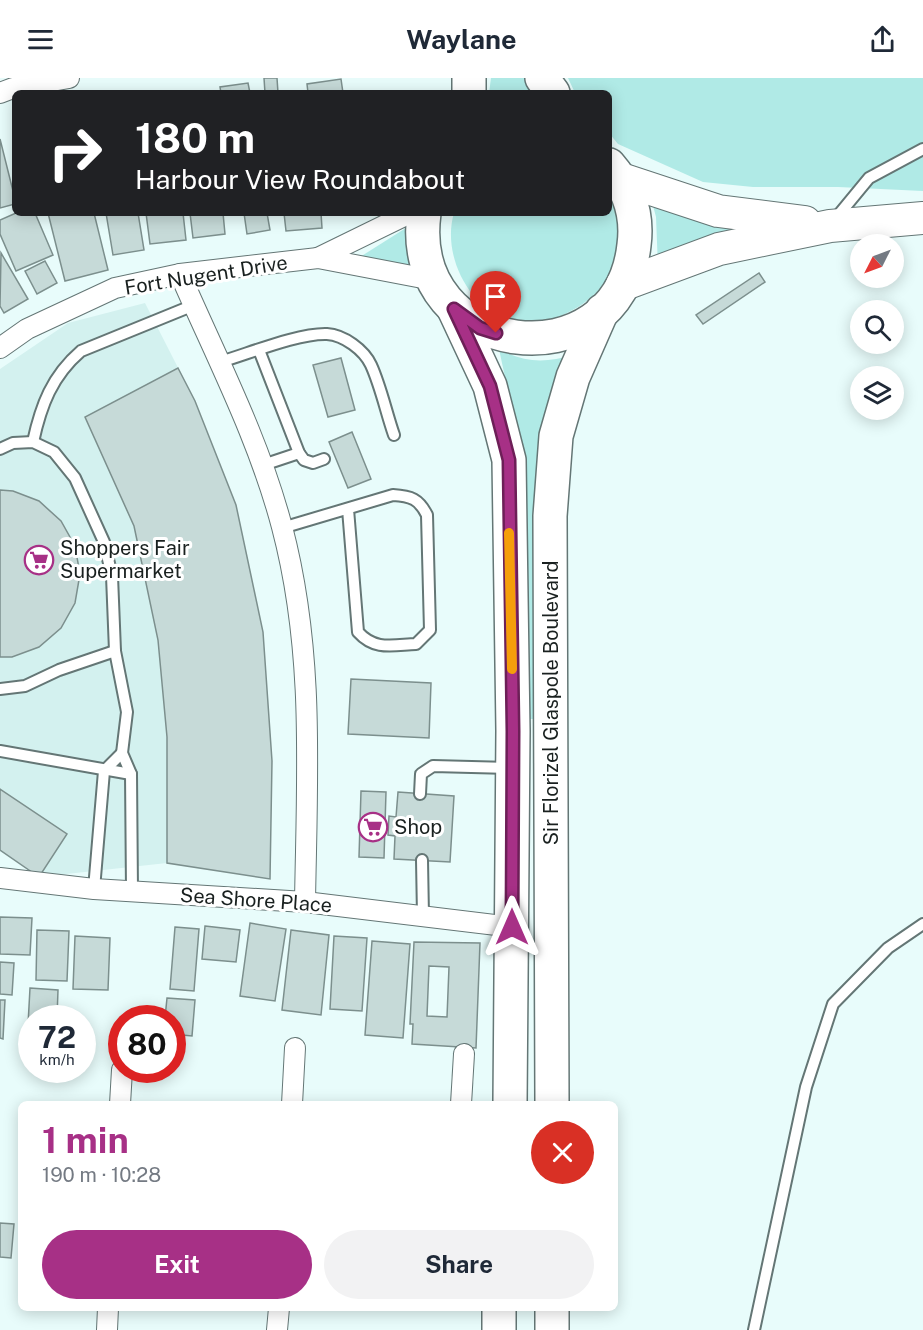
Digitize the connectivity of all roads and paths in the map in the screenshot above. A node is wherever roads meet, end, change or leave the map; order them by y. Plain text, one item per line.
1 (69, 78) edge
2 (0, 93) edge
3 (923, 150) edge
4 (615, 172) edge
5 (404, 216) edge
6 (424, 216) edge
7 (923, 218) edge
8 (830, 226) junction
9 (318, 258) junction
10 (180, 274) junction
11 (433, 280) junction
12 (622, 285) junction
13 (194, 305) junction
14 (454, 309) junction
15 (602, 311) junction
16 (0, 348) edge
17 (258, 350) junction
18 (220, 362) junction
19 (394, 435) dead end
20 (33, 442) junction
21 (0, 449) edge
22 (299, 453) junction
23 (324, 459) dead end
24 (263, 465) junction
25 (348, 509) junction
26 (282, 528) junction
27 (115, 651) junction
28 (0, 689) edge
29 (0, 751) edge
30 (122, 753) junction
31 (513, 768) junction
32 (104, 771) junction
33 (131, 774) junction
34 (420, 794) dead end
35 (422, 860) dead end
36 (0, 878) edge
37 (94, 889) junction
38 (132, 891) junction
39 (305, 902) junction
40 (423, 916) junction
41 (923, 924) edge
42 (512, 927) junction
43 (295, 1048) dead end
44 (464, 1054) dead end
45 (121, 1083) edge
46 (120, 1101) edge
47 (292, 1101) edge
48 (461, 1101) edge
49 (510, 1101) edge
50 (552, 1101) edge
51 (108, 1311) edge
52 (279, 1311) edge
53 (499, 1311) edge
54 (552, 1311) edge
55 (106, 1330) edge
56 (277, 1330) edge
57 (499, 1330) edge
58 (552, 1330) edge
59 (754, 1330) edge

1 - 2 street
3 - 8 lane
4 - 8 main road
4 - 12 highway
5 - 9 street, Fort Nugent Drive
6 - 11 highway
7 - 8 main road
8 - 12 main road
9 - 10 street, Fort Nugent Drive
9 - 11 street, Fort Nugent Drive
10 - 13 street
10 - 16 street, Fort Nugent Drive
11 - 14 highway
12 - 15 highway
13 - 18 street
13 - 20 lane
14 - 15 highway
14 - 31 highway, Sir Florizel Glaspole Boulevard
15 - 50 highway, Sir Florizel Glaspole Boulevard
17 - 18 lane
17 - 19 lane
17 - 22 lane
18 - 24 street
20 - 21 lane
20 - 27 lane
22 - 23 lane
22 - 24 lane
24 - 26 street
25 - 25 lane
25 - 26 lane
26 - 39 street
27 - 28 lane
27 - 30 lane
29 - 32 lane
30 - 32 lane
30 - 33 lane
31 - 34 lane
31 - 42 highway, Sir Florizel Glaspole Boulevard
32 - 33 lane
32 - 37 lane
33 - 38 lane
35 - 40 lane
36 - 37 street, Sea Shore Place
37 - 38 street, Sea Shore Place
38 - 39 street, Sea Shore Place
39 - 40 street, Sea Shore Place
40 - 42 street, Sea Shore Place
41 - 59 lane
42 - 49 highway, Sir Florizel Glaspole Boulevard
43 - 47 street
44 - 48 street
45 - 46 street
51 - 55 street
52 - 56 street
53 - 57 highway
54 - 58 highway

